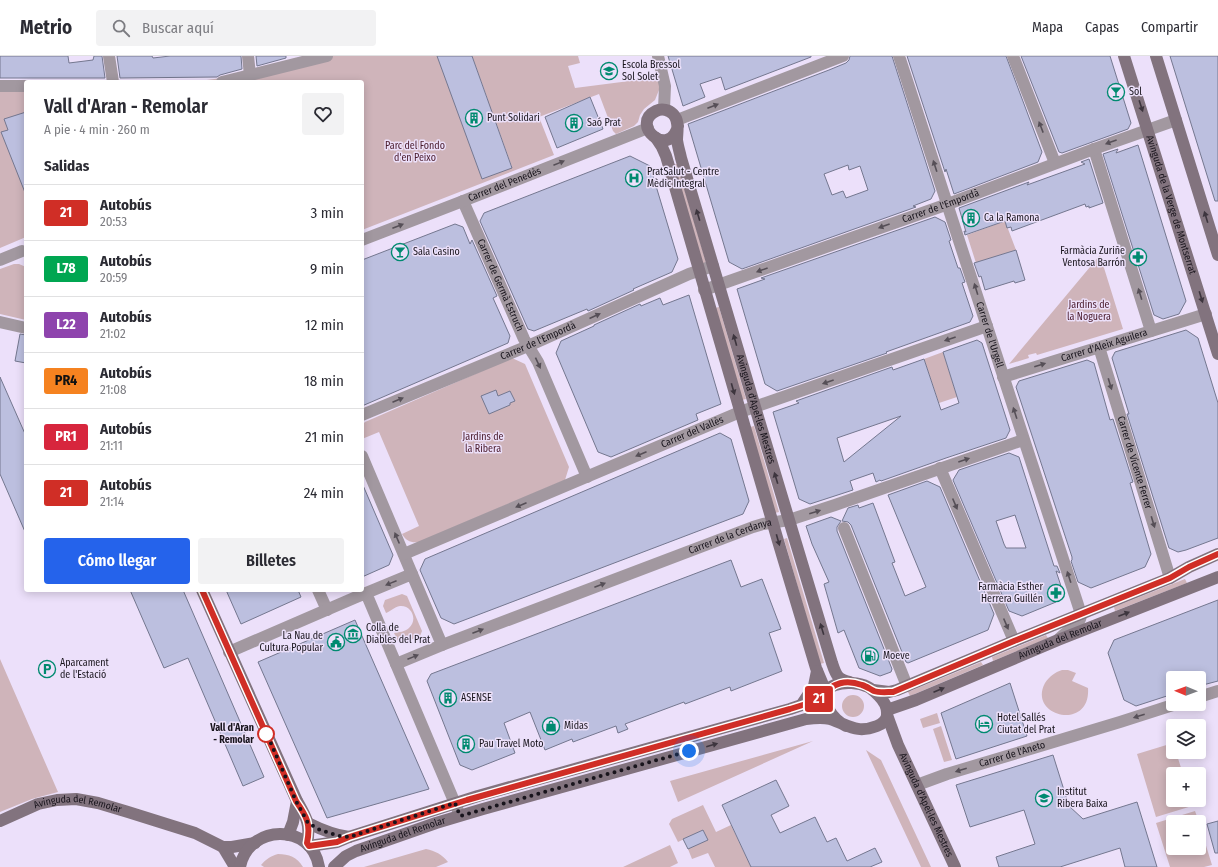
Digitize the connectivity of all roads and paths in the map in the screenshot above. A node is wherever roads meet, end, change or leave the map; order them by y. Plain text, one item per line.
1 (109, 56) edge
2 (248, 56) edge
3 (327, 56) edge
4 (658, 56) edge
5 (842, 56) edge
6 (899, 56) edge
7 (1013, 56) edge
8 (1124, 56) edge
9 (1156, 56) edge
10 (250, 75) junction
11 (113, 80) edge
12 (230, 80) edge
13 (0, 86) edge
14 (24, 86) edge
15 (664, 109) junction
16 (1176, 120) junction
17 (677, 123) junction
18 (648, 128) junction
19 (1148, 129) junction
20 (656, 138) junction
21 (1094, 149) junction
22 (1055, 163) junction
23 (463, 201) junction
24 (948, 204) junction
25 (364, 239) edge
26 (22, 250) dead end
27 (1218, 255) edge
28 (0, 260) edge
29 (713, 266) junction
30 (698, 271) junction
31 (719, 284) junction
32 (704, 290) junction
33 (1206, 314) junction
34 (0, 322) edge
35 (987, 326) junction
36 (24, 328) edge
37 (1151, 331) junction
38 (528, 346) junction
39 (1099, 347) junction
40 (1218, 354) edge
41 (1003, 377) junction
42 (755, 407) junction
43 (740, 412) junction
44 (364, 414) edge
45 (1023, 440) junction
46 (364, 461) edge
47 (940, 468) junction
48 (587, 477) junction
49 (789, 520) junction
50 (772, 522) junction
51 (844, 528) dead end
52 (404, 554) junction
53 (1218, 554) edge
54 (412, 574) junction
55 (1218, 577) edge
56 (1170, 578) junction
57 (203, 592) edge
58 (319, 592) edge
59 (366, 593) junction
60 (327, 610) junction
61 (1081, 614) junction
62 (1058, 640) junction
63 (1014, 641) junction
64 (442, 645) junction
65 (229, 652) junction
66 (396, 664) junction
67 (817, 671) junction
68 (851, 682) junction
69 (907, 686) junction
70 (873, 690) junction
71 (1218, 691) edge
72 (826, 695) junction
73 (1206, 695) edge
74 (802, 704) junction
75 (903, 705) junction
76 (1166, 707) edge
77 (887, 713) junction
78 (846, 726) junction
79 (865, 729) junction
80 (897, 743) junction
81 (917, 785) junction
82 (296, 801) junction
83 (455, 803) junction
84 (460, 816) junction
85 (0, 821) edge
86 (308, 823) junction
87 (288, 834) junction
88 (349, 837) junction
89 (255, 843) junction
90 (308, 844) junction
91 (223, 846) junction
92 (235, 867) edge
93 (240, 867) edge
94 (319, 867) edge
95 (334, 867) edge
96 (955, 867) edge

1 - 11 street
2 - 10 street
3 - 10 street
4 - 15 street
17 -> 5 street
24 -> 6 street, Carrer de l'Urgell
22 -> 7 street
8 -> 19 street, Avinguda de la Verge de Montserrat
9 - 16 street
10 - 12 street
13 - 14 street
15 - 17 street
15 - 18 street
16 - 19 street, Carrer de l'Empordà
27 -> 16 street
17 - 20 street
29 -> 17 street, Avinguda d'Apel·les Mestres
18 - 20 street, Avinguda d'Apel·les Mestres
23 -> 18 street, Carrer del Penedès
19 -> 21 street, Carrer de l'Empordà
19 -> 33 street, Avinguda de la Verge de Montserrat
20 - 30 street, Avinguda d'Apel·les Mestres
21 - 22 street, Carrer de l'Empordà
37 -> 21 street
22 - 24 street, Carrer de l'Empordà
25 -> 23 street, Carrer del Penedès
23 - 38 street, Carrer de Germà Estruch
24 -> 31 street, Carrer de l'Empordà
35 -> 24 street, Carrer de l'Urgell
26 - 28 street
29 - 30 street, Carrer de l'Empordà
29 - 31 street, Avinguda d'Apel·les Mestres
30 - 32 street, Avinguda d'Apel·les Mestres
38 -> 30 street, Carrer de l'Empordà
31 - 32 street, Carrer de l'Empordà
42 -> 31 street, Avinguda d'Apel·les Mestres
32 -> 43 street, Avinguda d'Apel·les Mestres
33 - 37 street, Carrer d'Aleix Aguilera
33 - 40 street, Avinguda de la Verge de Montserrat
34 - 36 street
35 - 41 street, Carrer de l'Urgell
35 -> 42 street, Carrer del Vallès
37 - 39 street, Carrer d'Aleix Aguilera
44 -> 38 street, Carrer de l'Empordà
38 -> 48 street, Carrer de Germà Estruch
41 -> 39 street, Carrer d'Aleix Aguilera
39 -> 56 street, Carrer de Vicente Ferrer
45 -> 41 street, Carrer de l'Urgell
42 - 43 street, Carrer del Vallès
49 -> 42 street, Avinguda d'Apel·les Mestres
43 -> 48 street, Carrer del Vallès
43 - 50 street, Avinguda d'Apel·les Mestres
47 -> 45 street, Carrer de la Cerdanya
61 -> 45 street, Carrer de l'Urgell
52 -> 46 street
49 -> 47 street, Carrer de la Cerdanya
47 -> 63 street
48 -> 52 street, Carrer del Vallès
49 - 50 street, Carrer de la Cerdanya
68 -> 49 street, Avinguda d'Apel·les Mestres
64 -> 50 street, Carrer de la Cerdanya
50 -> 67 street, Avinguda d'Apel·les Mestres
51 - 69 street
52 - 54 street
53 - 56 street, Avinguda del Remolar
54 -> 59 street
54 - 64 street
62 -> 55 street, Avinguda del Remolar
56 - 61 street, Avinguda del Remolar
57 - 65 street
58 - 60 street
59 - 60 street
59 - 66 street
60 - 65 street
61 - 62 street
61 - 63 street, Avinguda del Remolar
75 -> 62 street, Avinguda del Remolar
63 - 69 street, Avinguda del Remolar
66 -> 64 street, Carrer de la Cerdanya
65 - 82 street
66 - 83 street
67 - 72 street, Avinguda d'Apel·les Mestres
67 - 74 street
68 - 70 street, Avinguda del Remolar
68 - 72 street, Avinguda del Remolar
69 - 70 street, Avinguda del Remolar
70 - 77 street, Avinguda del Remolar
71 - 73 street
72 - 74 street, Avinguda del Remolar
72 - 78 street
74 - 83 street, Avinguda del Remolar
75 - 77 street, Avinguda del Remolar
75 - 80 street
76 -> 81 street, Carrer de l'Aneto
77 - 79 street, Avinguda del Remolar
77 - 80 street, Avinguda d'Apel·les Mestres
78 - 79 street, Avinguda del Remolar
84 -> 78 street, Avinguda del Remolar
79 - 80 street, Avinguda d'Apel·les Mestres
80 - 81 street, Avinguda d'Apel·les Mestres
81 - 96 street, Avinguda d'Apel·les Mestres
82 - 86 street
82 - 87 street
83 - 84 street
83 - 88 street, Avinguda del Remolar
84 - 95 street, Avinguda del Remolar
85 - 91 street, Avinguda del Remolar
86 - 88 street, Avinguda del Remolar
86 - 90 street
87 - 89 street
87 - 90 street
88 - 90 street, Avinguda del Remolar
89 - 91 street, Avinguda del Remolar
89 - 93 street
90 - 94 street
91 - 92 street

